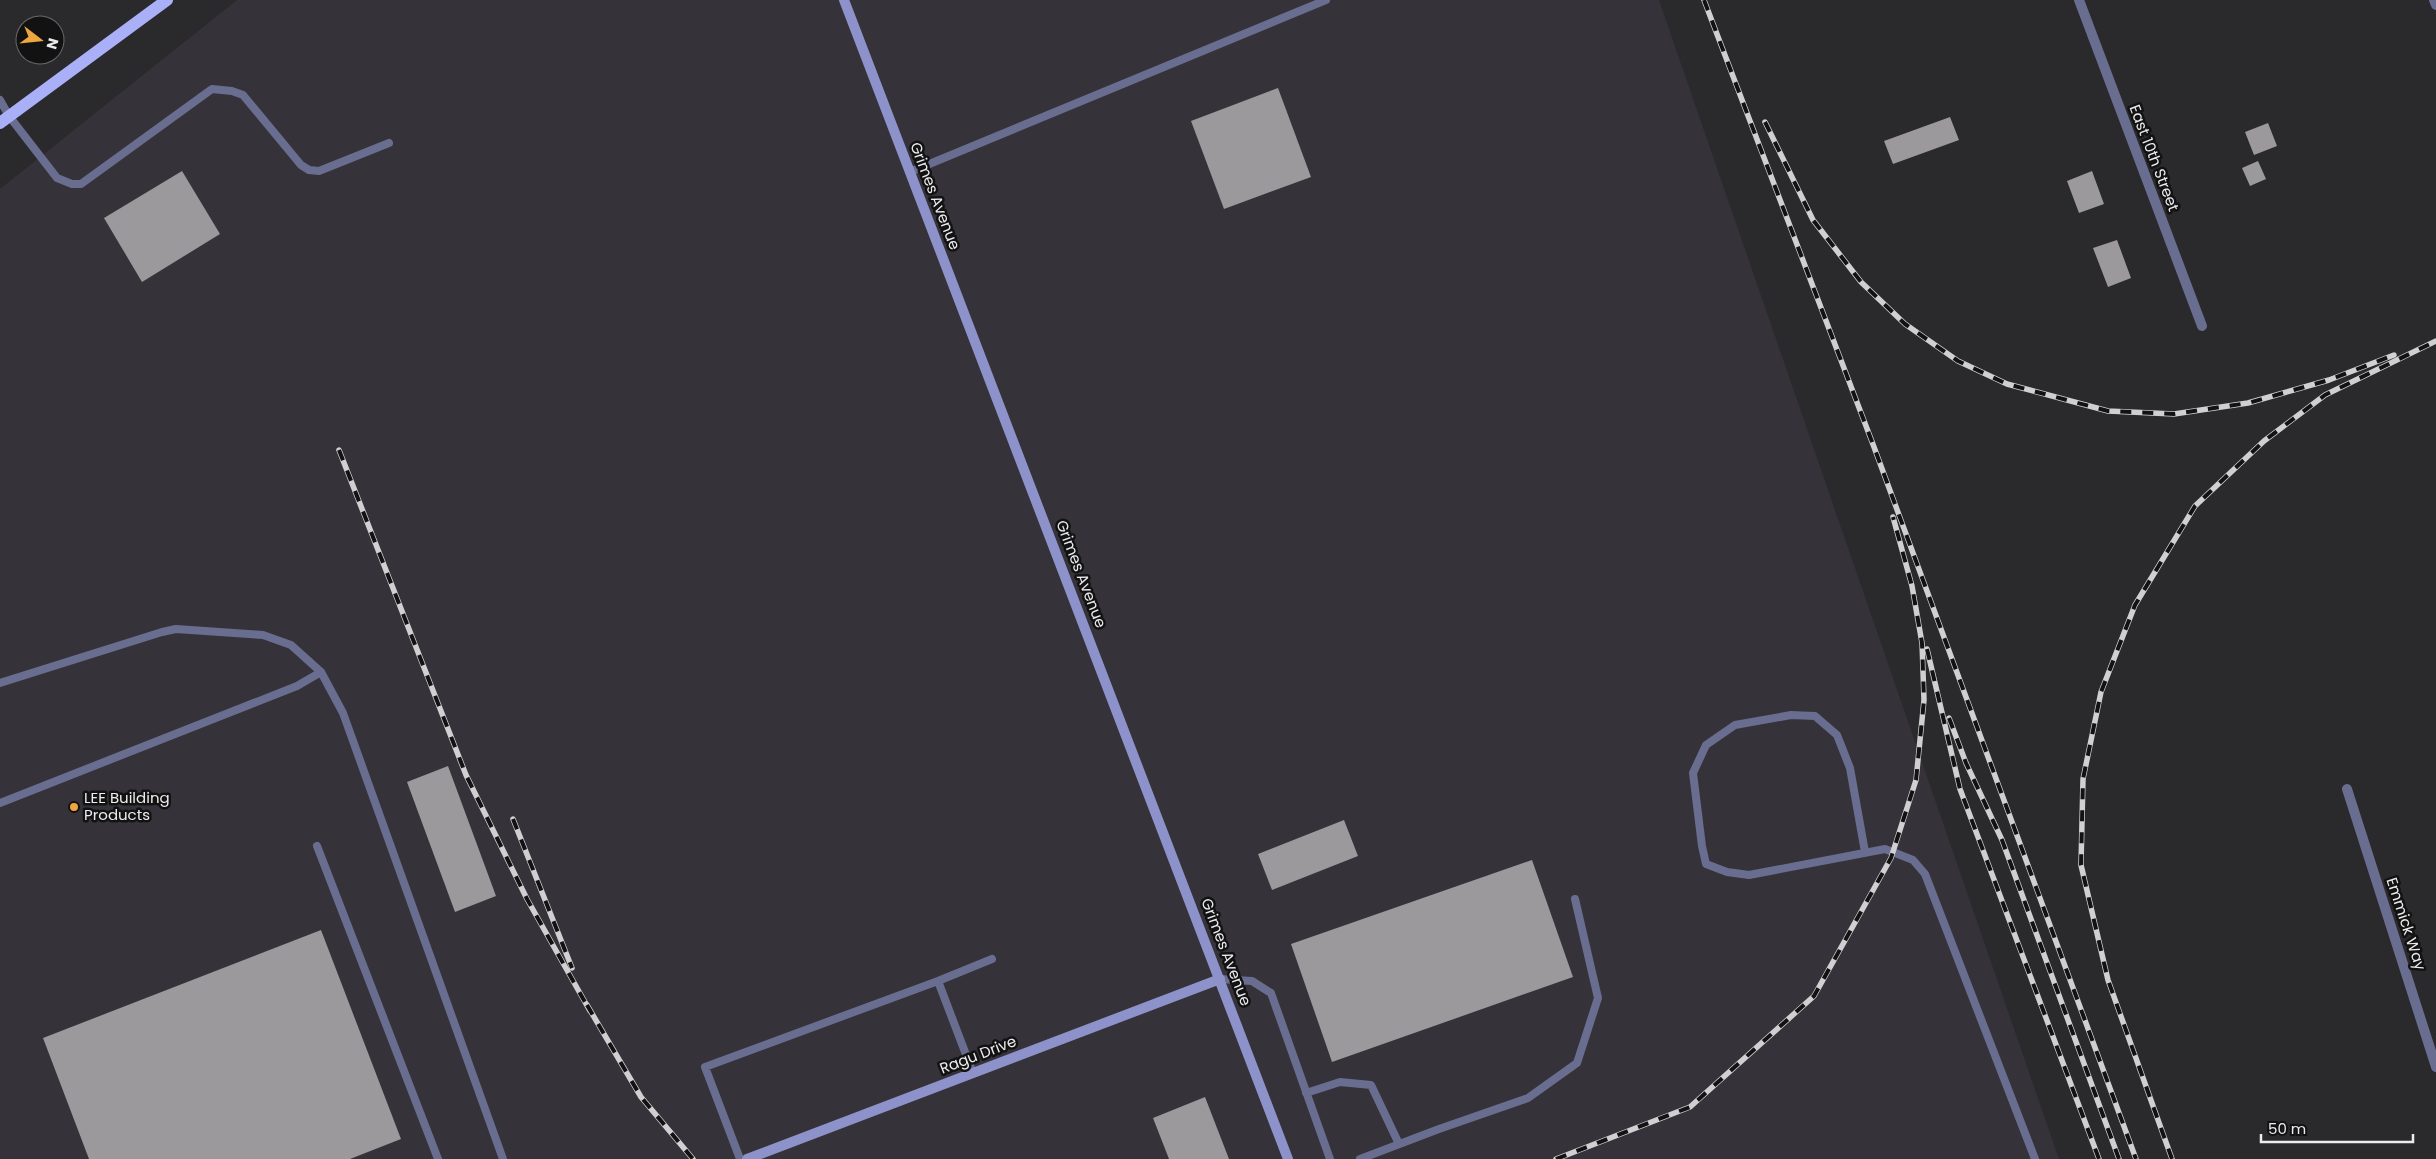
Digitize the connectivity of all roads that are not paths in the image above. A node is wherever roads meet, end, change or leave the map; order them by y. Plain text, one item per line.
1 (167, 0) edge
2 (844, 0) edge
3 (1326, 0) edge
4 (2079, 0) edge
5 (2434, 0) edge
6 (2436, 5) edge
7 (0, 100) edge
8 (5, 120) edge
9 (389, 143) dead end
10 (910, 172) junction
11 (2202, 326) dead end
12 (321, 672) junction
13 (0, 683) edge
14 (2347, 789) dead end
15 (0, 803) edge
16 (317, 846) dead end
17 (1865, 852) junction
18 (1575, 899) dead end
19 (992, 958) dead end
20 (1220, 979) junction
21 (938, 981) junction
22 (2436, 1067) edge
23 (972, 1074) junction
24 (1306, 1092) junction
25 (1399, 1144) junction
26 (438, 1159) edge
27 (503, 1159) edge
28 (740, 1159) edge
29 (747, 1159) edge
30 (1288, 1159) edge
31 (1330, 1159) edge
32 (1360, 1159) edge
33 (2035, 1159) edge

1 - 8 main road
2 - 10 street, Grimes Avenue
3 - 10 lane
4 - 11 street, East 10th Street
5 - 6 street
7 - 8 lane
8 - 9 lane
10 - 20 street, Grimes Avenue
12 - 13 lane
12 - 15 lane
12 - 27 lane
14 - 22 street, Emmick Way
16 - 26 lane
17 - 17 lane
17 - 33 lane
18 - 25 lane
19 - 21 lane
20 - 23 street, Ragu Drive
20 - 24 lane
20 - 30 street, Grimes Avenue
21 - 23 lane
21 - 28 lane
23 - 29 street, Ragu Drive
24 - 25 lane
24 - 31 lane
25 - 32 lane

